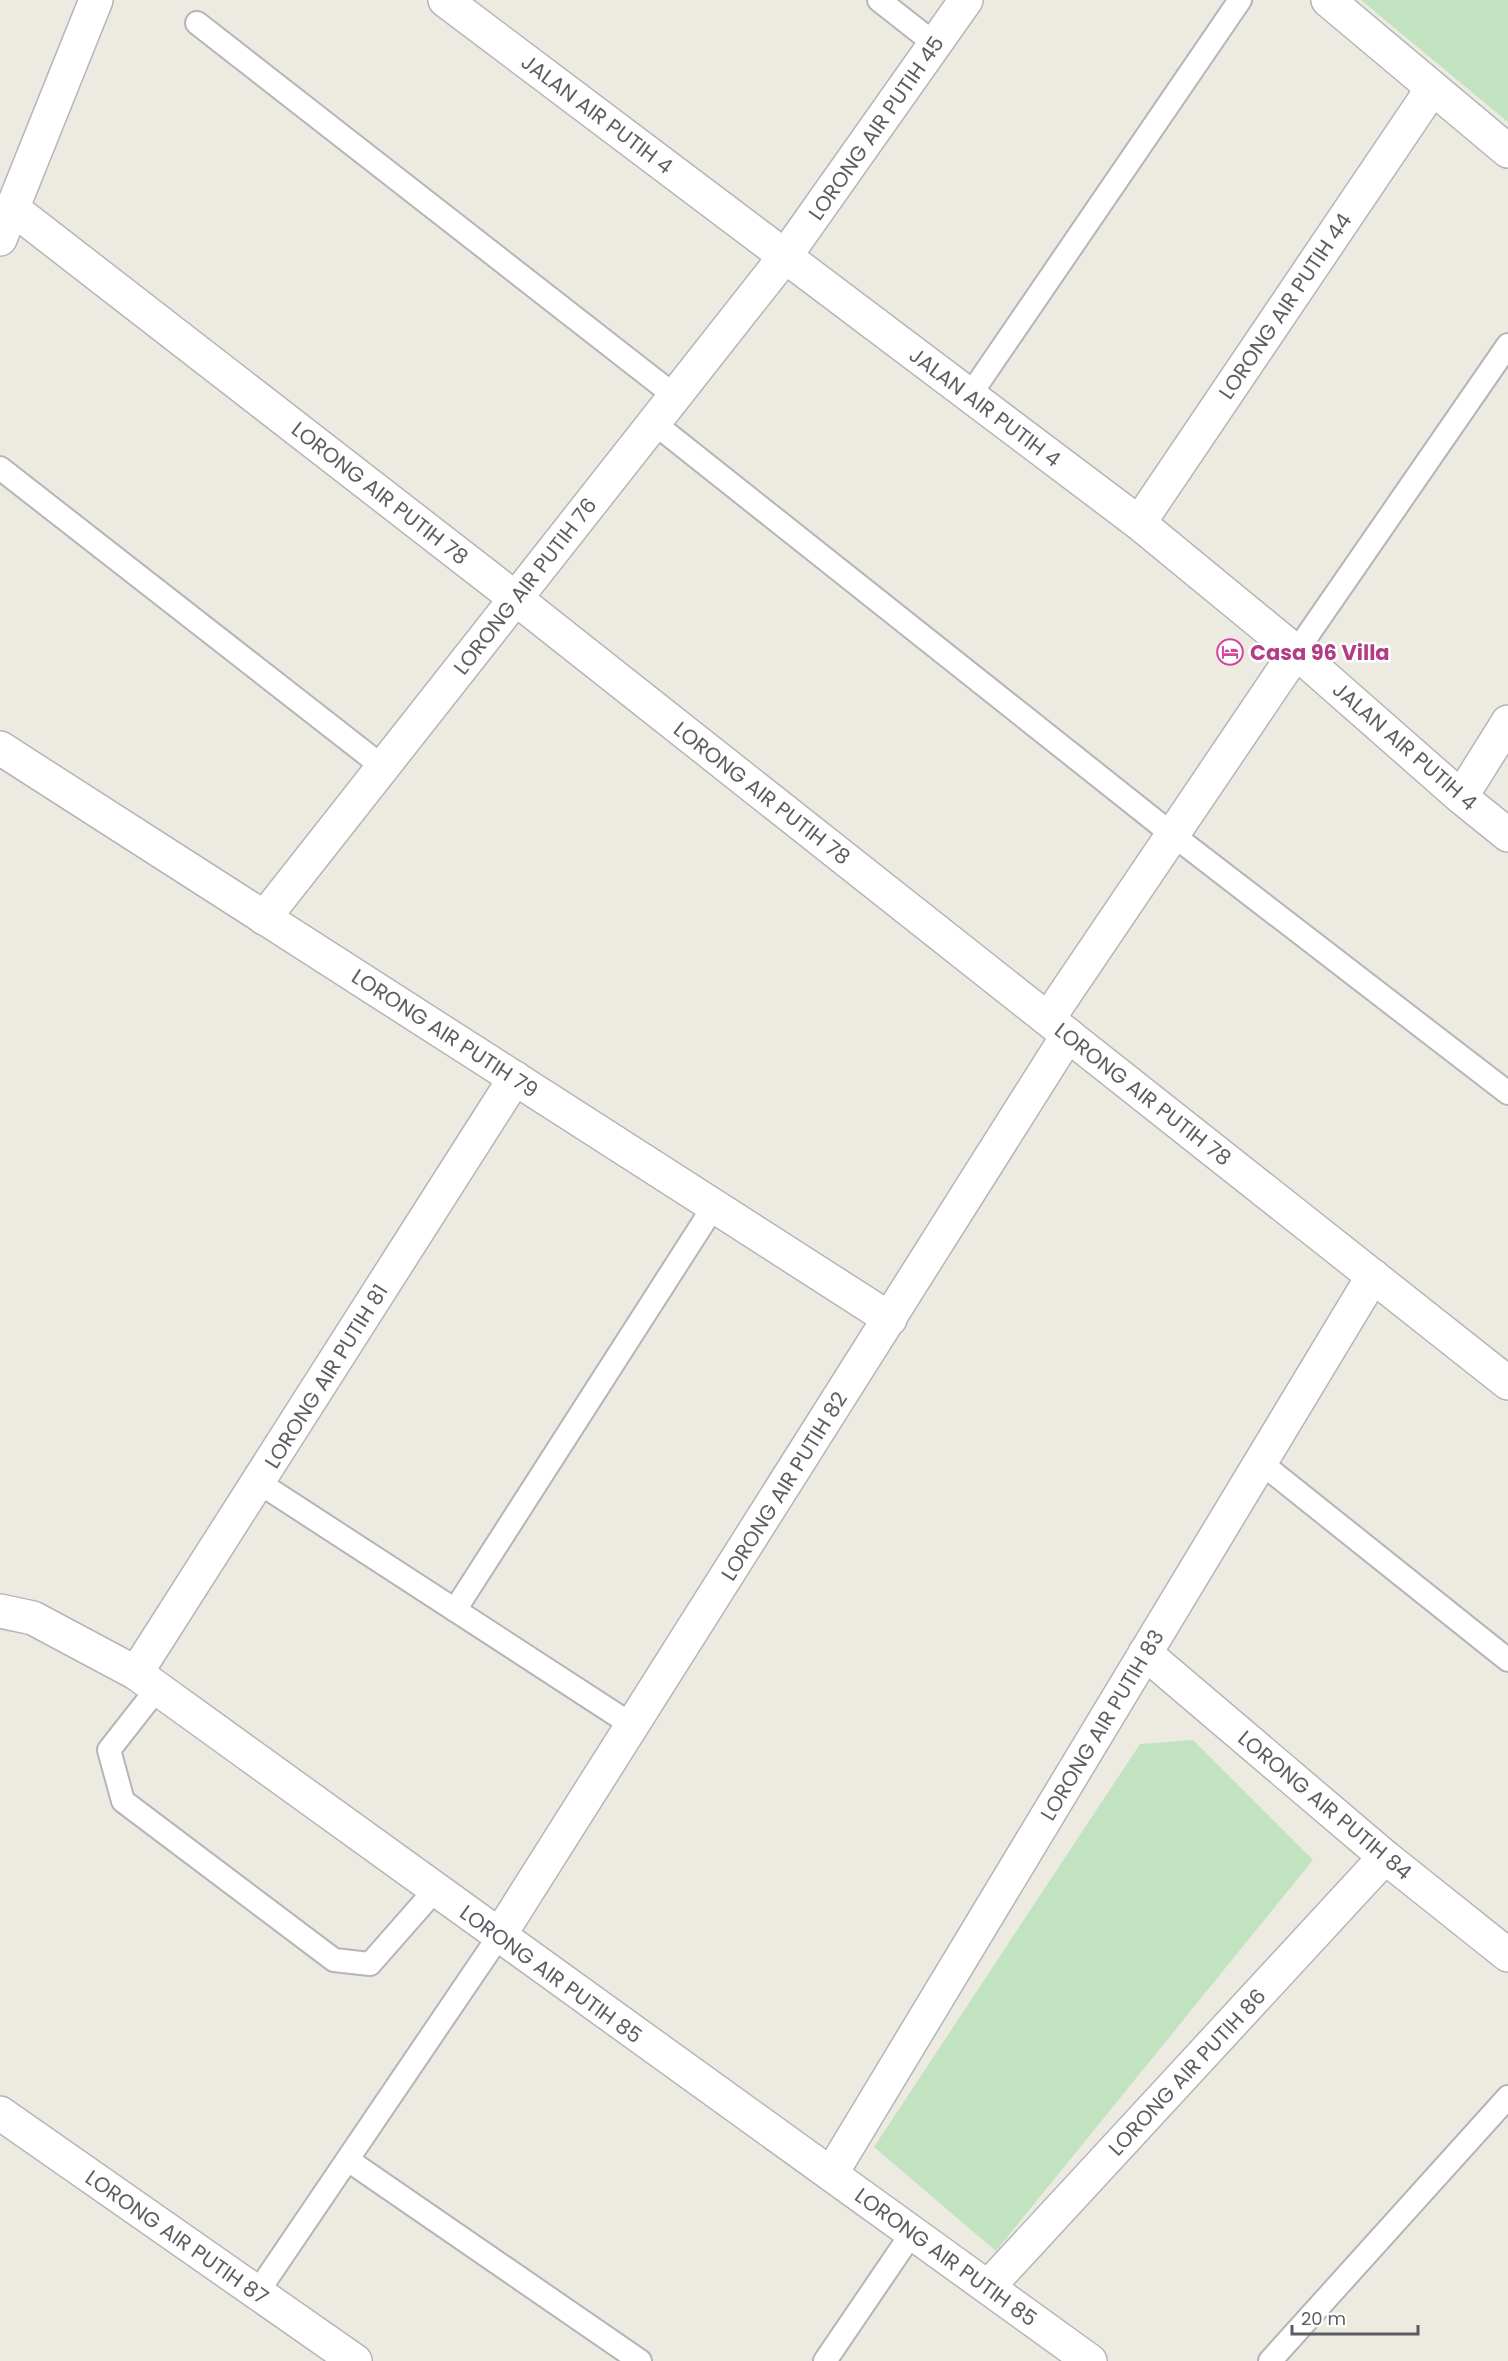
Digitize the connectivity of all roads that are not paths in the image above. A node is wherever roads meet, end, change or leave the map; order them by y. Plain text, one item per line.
1 (96, 0) edge
2 (445, 0) edge
3 (879, 0) edge
4 (966, 0) edge
5 (1240, 0) edge
6 (1328, 0) edge
7 (197, 23) dead end
8 (935, 44) junction
9 (1432, 88) junction
10 (1508, 151) edge
11 (12, 208) junction
12 (0, 239) edge
13 (786, 255) junction
14 (1508, 345) edge
15 (970, 395) junction
16 (675, 396) junction
17 (654, 423) junction
18 (0, 468) edge
19 (1139, 523) junction
20 (515, 598) junction
21 (1296, 652) junction
22 (1508, 723) edge
23 (0, 748) edge
24 (383, 767) junction
25 (1461, 797) junction
26 (1173, 835) junction
27 (1508, 835) edge
28 (264, 918) junction
29 (1058, 1027) junction
30 (515, 1078) junction
31 (1508, 1093) edge
32 (714, 1206) junction
33 (1373, 1276) junction
34 (890, 1319) junction
35 (1508, 1383) edge
36 (1260, 1462) junction
37 (258, 1482) junction
38 (455, 1610) junction
39 (0, 1611) edge
40 (1145, 1653) junction
41 (1508, 1660) edge
42 (146, 1682) junction
43 (632, 1725) junction
44 (1385, 1857) junction
45 (435, 1890) junction
46 (499, 1936) junction
47 (1508, 1955) edge
48 (1508, 2097) edge
49 (3, 2123) edge
50 (348, 2160) junction
51 (831, 2174) junction
52 (912, 2233) junction
53 (988, 2288) junction
54 (257, 2293) junction
55 (355, 2361) edge
56 (640, 2361) edge
57 (825, 2361) edge
58 (1090, 2361) edge
59 (1270, 2361) edge

1 - 11 street
2 - 13 street, JALAN AIR PUTIH 4
3 - 8 lane
4 - 8 street, LORONG AIR PUTIH 45
5 - 15 lane
6 - 9 street
7 - 16 lane
8 - 13 street, LORONG AIR PUTIH 45
9 - 10 street
9 - 19 street, LORONG AIR PUTIH 44
11 - 12 street
11 - 20 street, LORONG AIR PUTIH 78
13 - 15 street, JALAN AIR PUTIH 4
13 - 16 street, LORONG AIR PUTIH 76
14 - 21 lane
15 - 19 street, JALAN AIR PUTIH 4
16 - 17 street, LORONG AIR PUTIH 76
17 - 20 street, LORONG AIR PUTIH 76
17 - 26 lane
18 - 24 lane
19 - 21 street, JALAN AIR PUTIH 4
20 - 24 street, LORONG AIR PUTIH 76
20 - 29 street, LORONG AIR PUTIH 78
21 - 25 street, JALAN AIR PUTIH 4
21 - 26 street, LORONG AIR PUTIH 82
22 - 25 street
23 - 28 street, LORONG AIR PUTIH 79
24 - 28 street, LORONG AIR PUTIH 76
25 - 27 street, JALAN AIR PUTIH 4
26 - 29 street, LORONG AIR PUTIH 82
26 - 31 lane
28 - 30 street, LORONG AIR PUTIH 79
29 - 33 street, LORONG AIR PUTIH 78
29 - 34 street, LORONG AIR PUTIH 82
30 - 32 street, LORONG AIR PUTIH 79
30 - 37 street, LORONG AIR PUTIH 81
32 - 34 street, LORONG AIR PUTIH 79
32 - 38 lane
33 - 35 street, LORONG AIR PUTIH 78
33 - 36 street, LORONG AIR PUTIH 83
34 - 43 street, LORONG AIR PUTIH 82
36 - 40 street, LORONG AIR PUTIH 83
36 - 41 lane
37 - 38 lane
37 - 42 street, LORONG AIR PUTIH 81
38 - 43 lane
39 - 42 street, LORONG AIR PUTIH 85
40 - 44 street, LORONG AIR PUTIH 84
40 - 51 street, LORONG AIR PUTIH 83
42 - 45 street, LORONG AIR PUTIH 85
42 - 45 lane
43 - 46 street, LORONG AIR PUTIH 82
44 - 47 street, LORONG AIR PUTIH 84
44 - 53 street, LORONG AIR PUTIH 86
45 - 46 street, LORONG AIR PUTIH 85
46 - 50 lane
46 - 51 street, LORONG AIR PUTIH 85
48 - 59 lane
49 - 54 street, LORONG AIR PUTIH 87
50 - 54 lane
50 - 56 lane
51 - 52 street, LORONG AIR PUTIH 85
52 - 53 street, LORONG AIR PUTIH 85
52 - 57 lane
53 - 58 street, LORONG AIR PUTIH 85
54 - 55 street, LORONG AIR PUTIH 87

